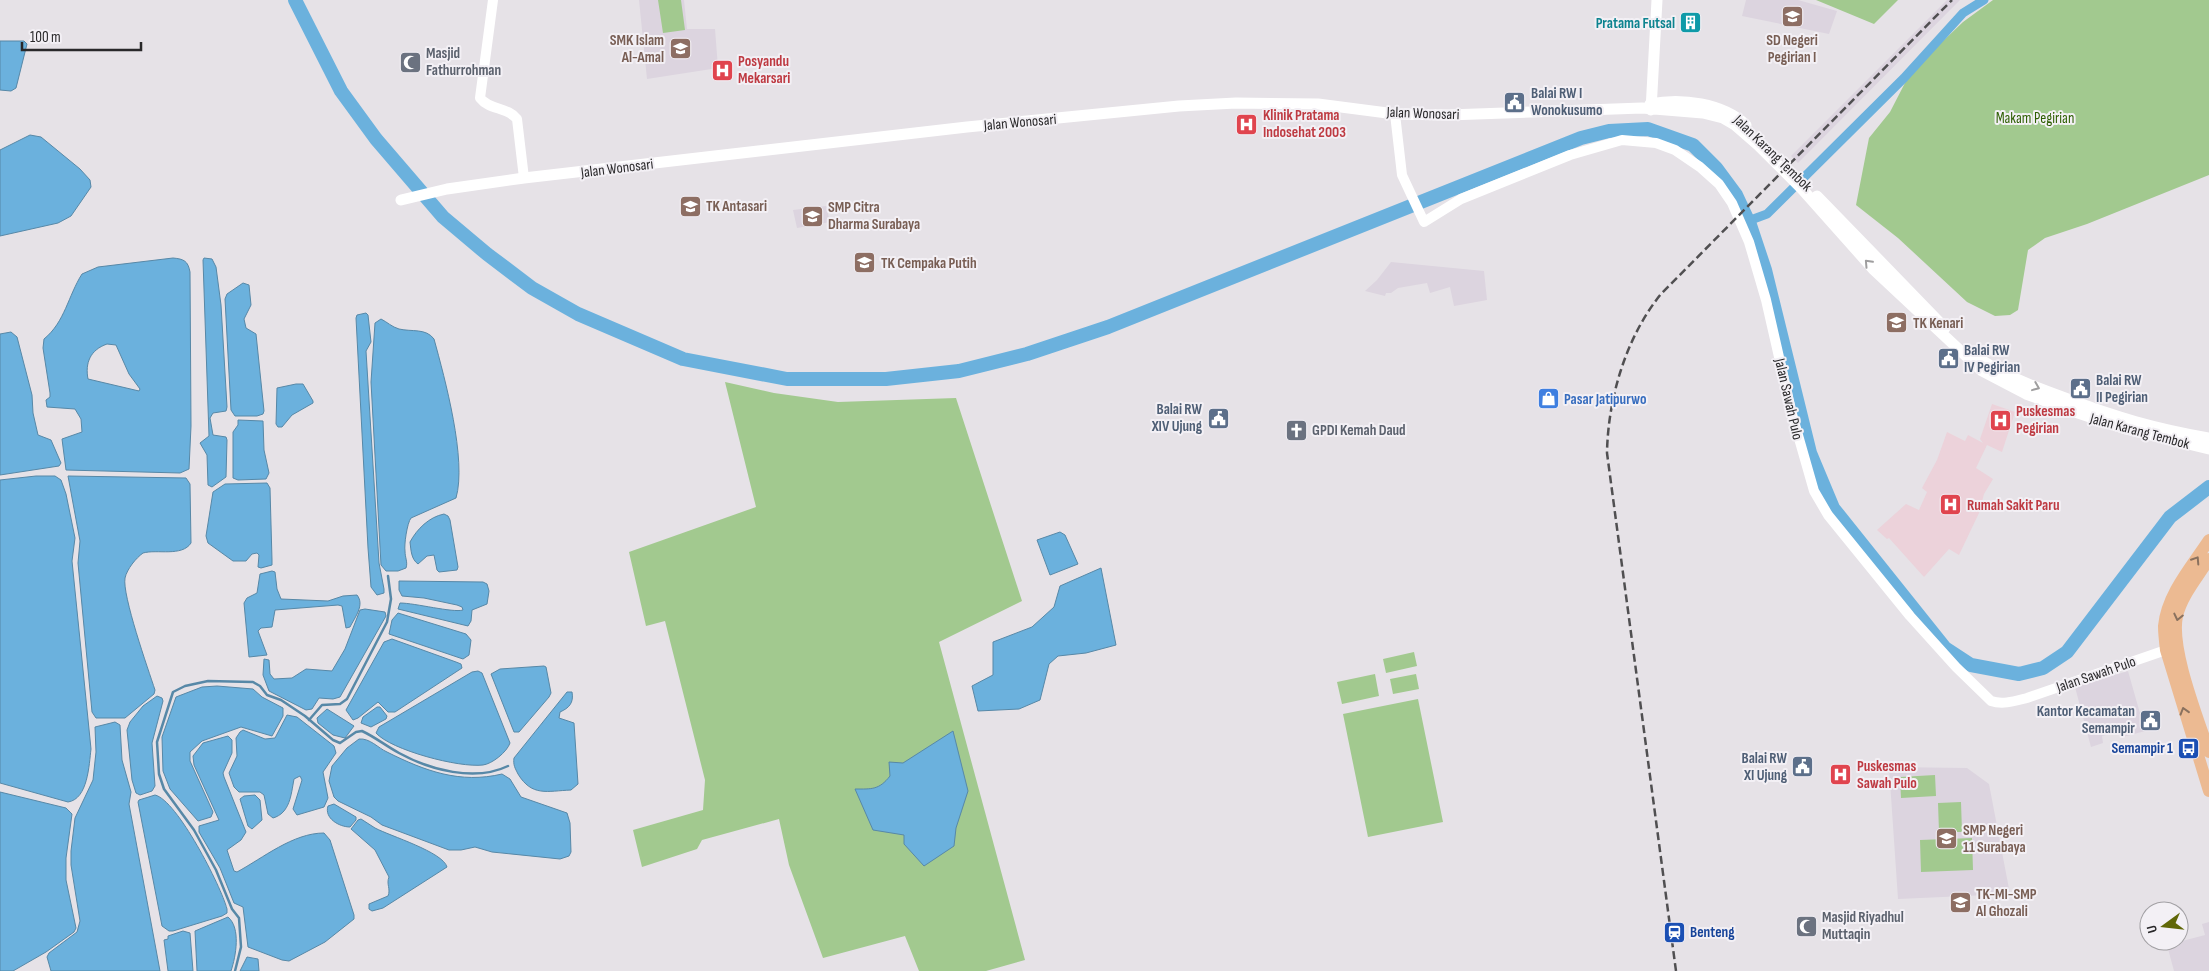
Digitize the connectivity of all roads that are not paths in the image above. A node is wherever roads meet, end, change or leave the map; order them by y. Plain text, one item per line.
1 (493, 0) edge
2 (1656, 0) edge
3 (1648, 107) junction
4 (1395, 114) junction
5 (524, 178) junction
6 (401, 200) dead end
7 (1892, 280) junction
8 (2209, 438) edge
9 (2209, 448) edge
10 (2209, 540) edge
11 (2209, 559) edge
12 (2166, 650) junction
13 (2209, 752) edge
14 (2209, 791) edge

1 - 5 street
2 - 3 main road
3 - 4 main road, Jalan Wonosari
3 - 7 main road, Jalan Karang Tembok
4 - 5 main road, Jalan Wonosari
4 - 12 street, Jalan Sawah Pulo
5 - 6 main road, Jalan Wonosari
7 -> 8 main road, Jalan Karang Tembok
7 - 9 main road, Jalan Karang Tembok
12 -> 10 highway
11 -> 13 highway
14 -> 12 highway

